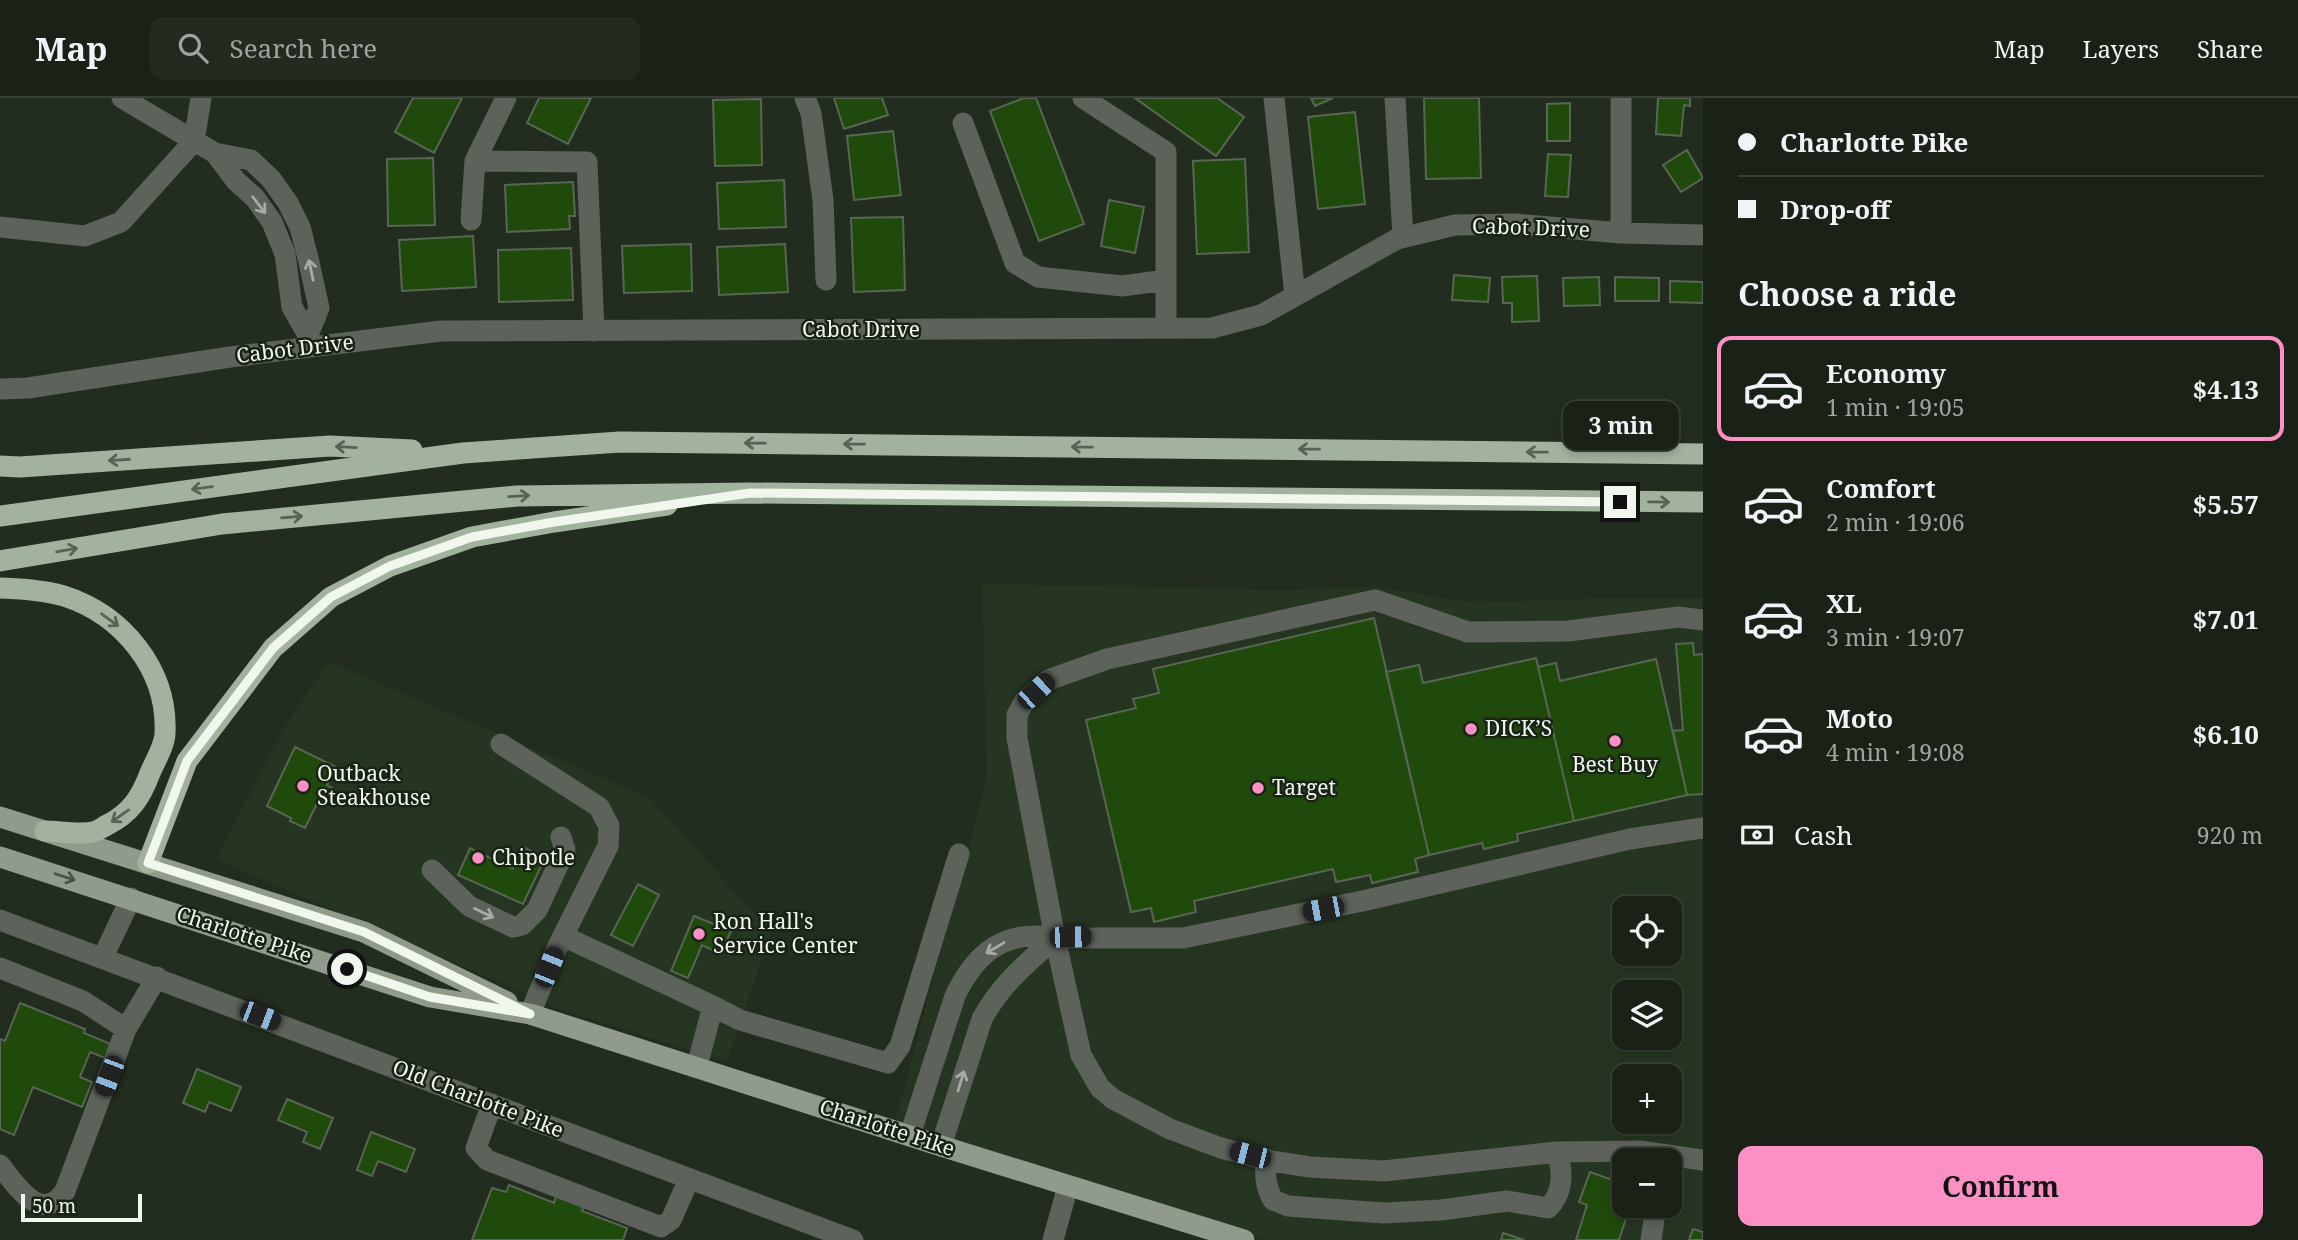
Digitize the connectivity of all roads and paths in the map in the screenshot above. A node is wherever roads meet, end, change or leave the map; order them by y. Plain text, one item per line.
1 (122, 98) edge
2 (201, 98) edge
3 (506, 98) edge
4 (805, 98) edge
5 (1083, 98) edge
6 (1275, 98) edge
7 (1395, 98) edge
8 (1620, 98) edge
9 (963, 123) dead end
10 (194, 141) junction
11 (475, 161) junction
12 (471, 220) dead end
13 (0, 227) edge
14 (1621, 233) junction
15 (1703, 235) edge
16 (1403, 237) junction
17 (827, 280) dead end
18 (1166, 280) junction
19 (1295, 296) junction
20 (1166, 328) junction
21 (594, 331) junction
22 (309, 341) junction
23 (0, 389) edge
24 (463, 453) junction
25 (1703, 454) edge
26 (0, 466) edge
27 (750, 493) junction
28 (1703, 502) edge
29 (0, 516) edge
30 (0, 561) edge
31 (0, 587) edge
32 (1703, 620) edge
33 (501, 744) dead end
34 (0, 817) edge
35 (1703, 828) edge
36 (45, 831) junction
37 (561, 836) dead end
38 (959, 854) dead end
39 (0, 857) edge
40 (148, 863) junction
41 (432, 870) dead end
42 (131, 898) junction
43 (0, 920) edge
44 (563, 936) junction
45 (1055, 939) junction
46 (103, 957) junction
47 (0, 968) edge
48 (157, 977) junction
49 (713, 1006) junction
50 (530, 1014) junction
51 (126, 1029) junction
52 (697, 1066) junction
53 (492, 1104) junction
54 (910, 1135) junction
55 (942, 1146) junction
56 (1612, 1151) edge
57 (1557, 1152) junction
58 (1682, 1158) edge
59 (1266, 1159) junction
60 (1703, 1160) edge
61 (0, 1165) edge
62 (688, 1179) junction
63 (1068, 1186) junction
64 (1654, 1218) edge
65 (850, 1240) edge
66 (1053, 1240) edge
67 (1244, 1240) edge
68 (1651, 1240) edge

1 - 10 street
2 - 10 street
3 - 11 street
4 - 17 street
5 - 18 street
6 - 19 street
7 - 16 street
8 - 14 street
9 - 18 street
10 - 13 street
10 - 22 street
11 - 12 street
11 - 21 street
14 - 15 street, Cabot Drive
14 - 16 street, Cabot Drive
16 - 19 street, Cabot Drive
18 - 20 street
19 - 20 street, Cabot Drive
20 - 21 street, Cabot Drive
21 - 22 street, Cabot Drive
22 - 23 street, Cabot Drive
25 -> 24 highway
24 -> 26 highway
24 -> 29 highway
27 -> 28 highway
30 -> 27 highway
27 - 40 highway
31 -> 36 highway
32 - 45 street
33 - 44 street
34 - 36 main road, Charlotte Pike
35 - 45 street
36 - 40 main road, Charlotte Pike
41 -> 37 street
38 - 49 street
39 -> 42 main road, Charlotte Pike
40 - 42 main road
40 - 50 main road, Charlotte Pike
42 - 46 street
42 - 50 main road, Charlotte Pike
43 - 46 street, Old Charlotte Pike
44 - 49 street
44 - 50 street
45 -> 54 street
55 -> 45 street
45 - 59 street
46 - 48 street, Old Charlotte Pike
47 - 51 street
48 - 51 street
48 - 53 street, Old Charlotte Pike
49 - 52 street
50 - 52 main road, Charlotte Pike
51 - 61 street
52 - 54 main road, Charlotte Pike
53 - 62 street, Old Charlotte Pike
53 - 62 street
54 - 55 main road, Charlotte Pike
55 - 63 main road, Charlotte Pike
56 - 57 street
57 - 59 street
57 - 59 street
58 - 60 street
62 - 65 street, Old Charlotte Pike
63 - 66 street
63 - 67 main road, Charlotte Pike
64 - 68 street

